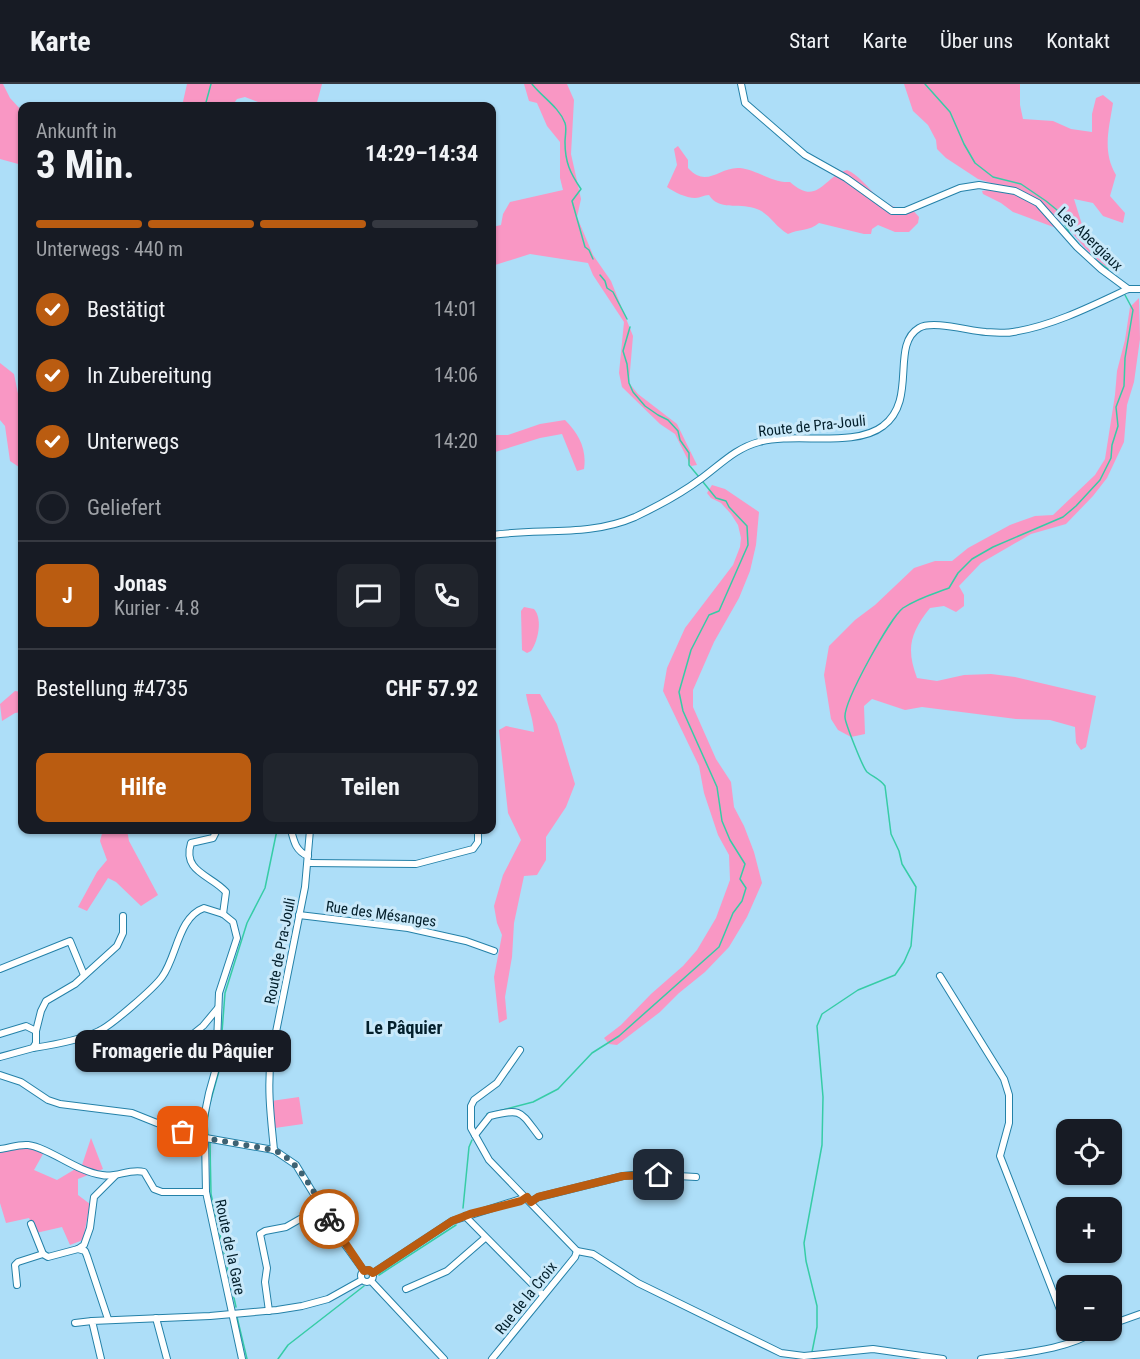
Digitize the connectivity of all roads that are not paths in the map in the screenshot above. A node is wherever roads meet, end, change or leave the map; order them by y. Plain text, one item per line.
1 (741, 84) edge
2 (1128, 289) junction
3 (1140, 289) edge
4 (496, 535) edge
5 (215, 834) edge
6 (292, 834) edge
7 (310, 834) edge
8 (478, 834) edge
9 (308, 859) junction
10 (223, 914) junction
11 (299, 915) junction
12 (123, 916) dead end
13 (494, 951) dead end
14 (0, 969) edge
15 (84, 975) junction
16 (940, 976) dead end
17 (218, 1008) junction
18 (36, 1031) junction
19 (0, 1034) edge
20 (132, 1040) dead end
21 (33, 1048) junction
22 (520, 1050) dead end
23 (0, 1057) edge
24 (0, 1075) edge
25 (476, 1135) junction
26 (539, 1136) dead end
27 (202, 1137) junction
28 (0, 1149) edge
29 (274, 1150) junction
30 (116, 1176) junction
31 (696, 1177) dead end
32 (206, 1192) junction
33 (529, 1199) junction
34 (465, 1216) junction
35 (300, 1219) dead end
36 (31, 1224) dead end
37 (485, 1238) junction
38 (78, 1250) junction
39 (578, 1251) junction
40 (43, 1254) junction
41 (364, 1271) junction
42 (373, 1273) junction
43 (362, 1280) junction
44 (371, 1281) junction
45 (17, 1285) dead end
46 (406, 1289) dead end
47 (543, 1295) junction
48 (1056, 1299) edge
49 (269, 1311) junction
50 (232, 1314) junction
51 (1140, 1314) edge
52 (156, 1318) junction
53 (108, 1319) junction
54 (1122, 1320) edge
55 (92, 1321) junction
56 (75, 1323) dead end
57 (1073, 1341) edge
58 (101, 1359) edge
59 (167, 1359) edge
60 (242, 1359) edge
61 (444, 1359) edge
62 (492, 1359) edge
63 (942, 1359) edge
64 (981, 1359) edge

1 - 2 street, Les Abergiaux
2 - 3 street
2 - 4 street, Route de Pra-Jouli
5 - 10 street
6 - 9 street
7 - 9 street, Route de Pra-Jouli
8 - 9 street
9 - 11 street, Route de Pra-Jouli
10 - 17 street, Route de la Gare
10 - 21 street
11 - 13 street, Rue des Mésanges
11 - 29 street, Route de Pra-Jouli
12 - 15 street
14 - 15 street
15 - 18 street
16 - 48 street
17 - 20 street
17 - 27 street, Route de la Gare
18 - 19 street
18 - 21 street
21 - 23 street
22 - 25 street
24 - 27 street
25 - 26 street
25 - 33 street
27 - 29 street
27 - 32 street, Route de la Gare
28 - 30 street
29 - 41 street
30 - 32 street
30 - 38 street
31 - 33 street
32 - 50 street, Route de la Gare
33 - 34 street
33 - 39 street
34 - 37 street
34 - 42 street
35 - 49 street
36 - 40 street
37 - 46 street
37 - 47 street
38 - 40 street
38 - 53 street
39 - 47 street, Rue de la Croix
39 - 63 street
40 - 45 street
41 - 42 street
41 - 43 street
42 - 44 street
43 - 44 street
43 - 49 street
44 - 61 street
47 - 62 street, Rue de la Croix
49 - 50 street
50 - 52 street
50 - 60 street, Route de la Gare
51 - 54 street
52 - 53 street
52 - 59 street
53 - 55 street
55 - 56 street
55 - 58 street
57 - 64 street

